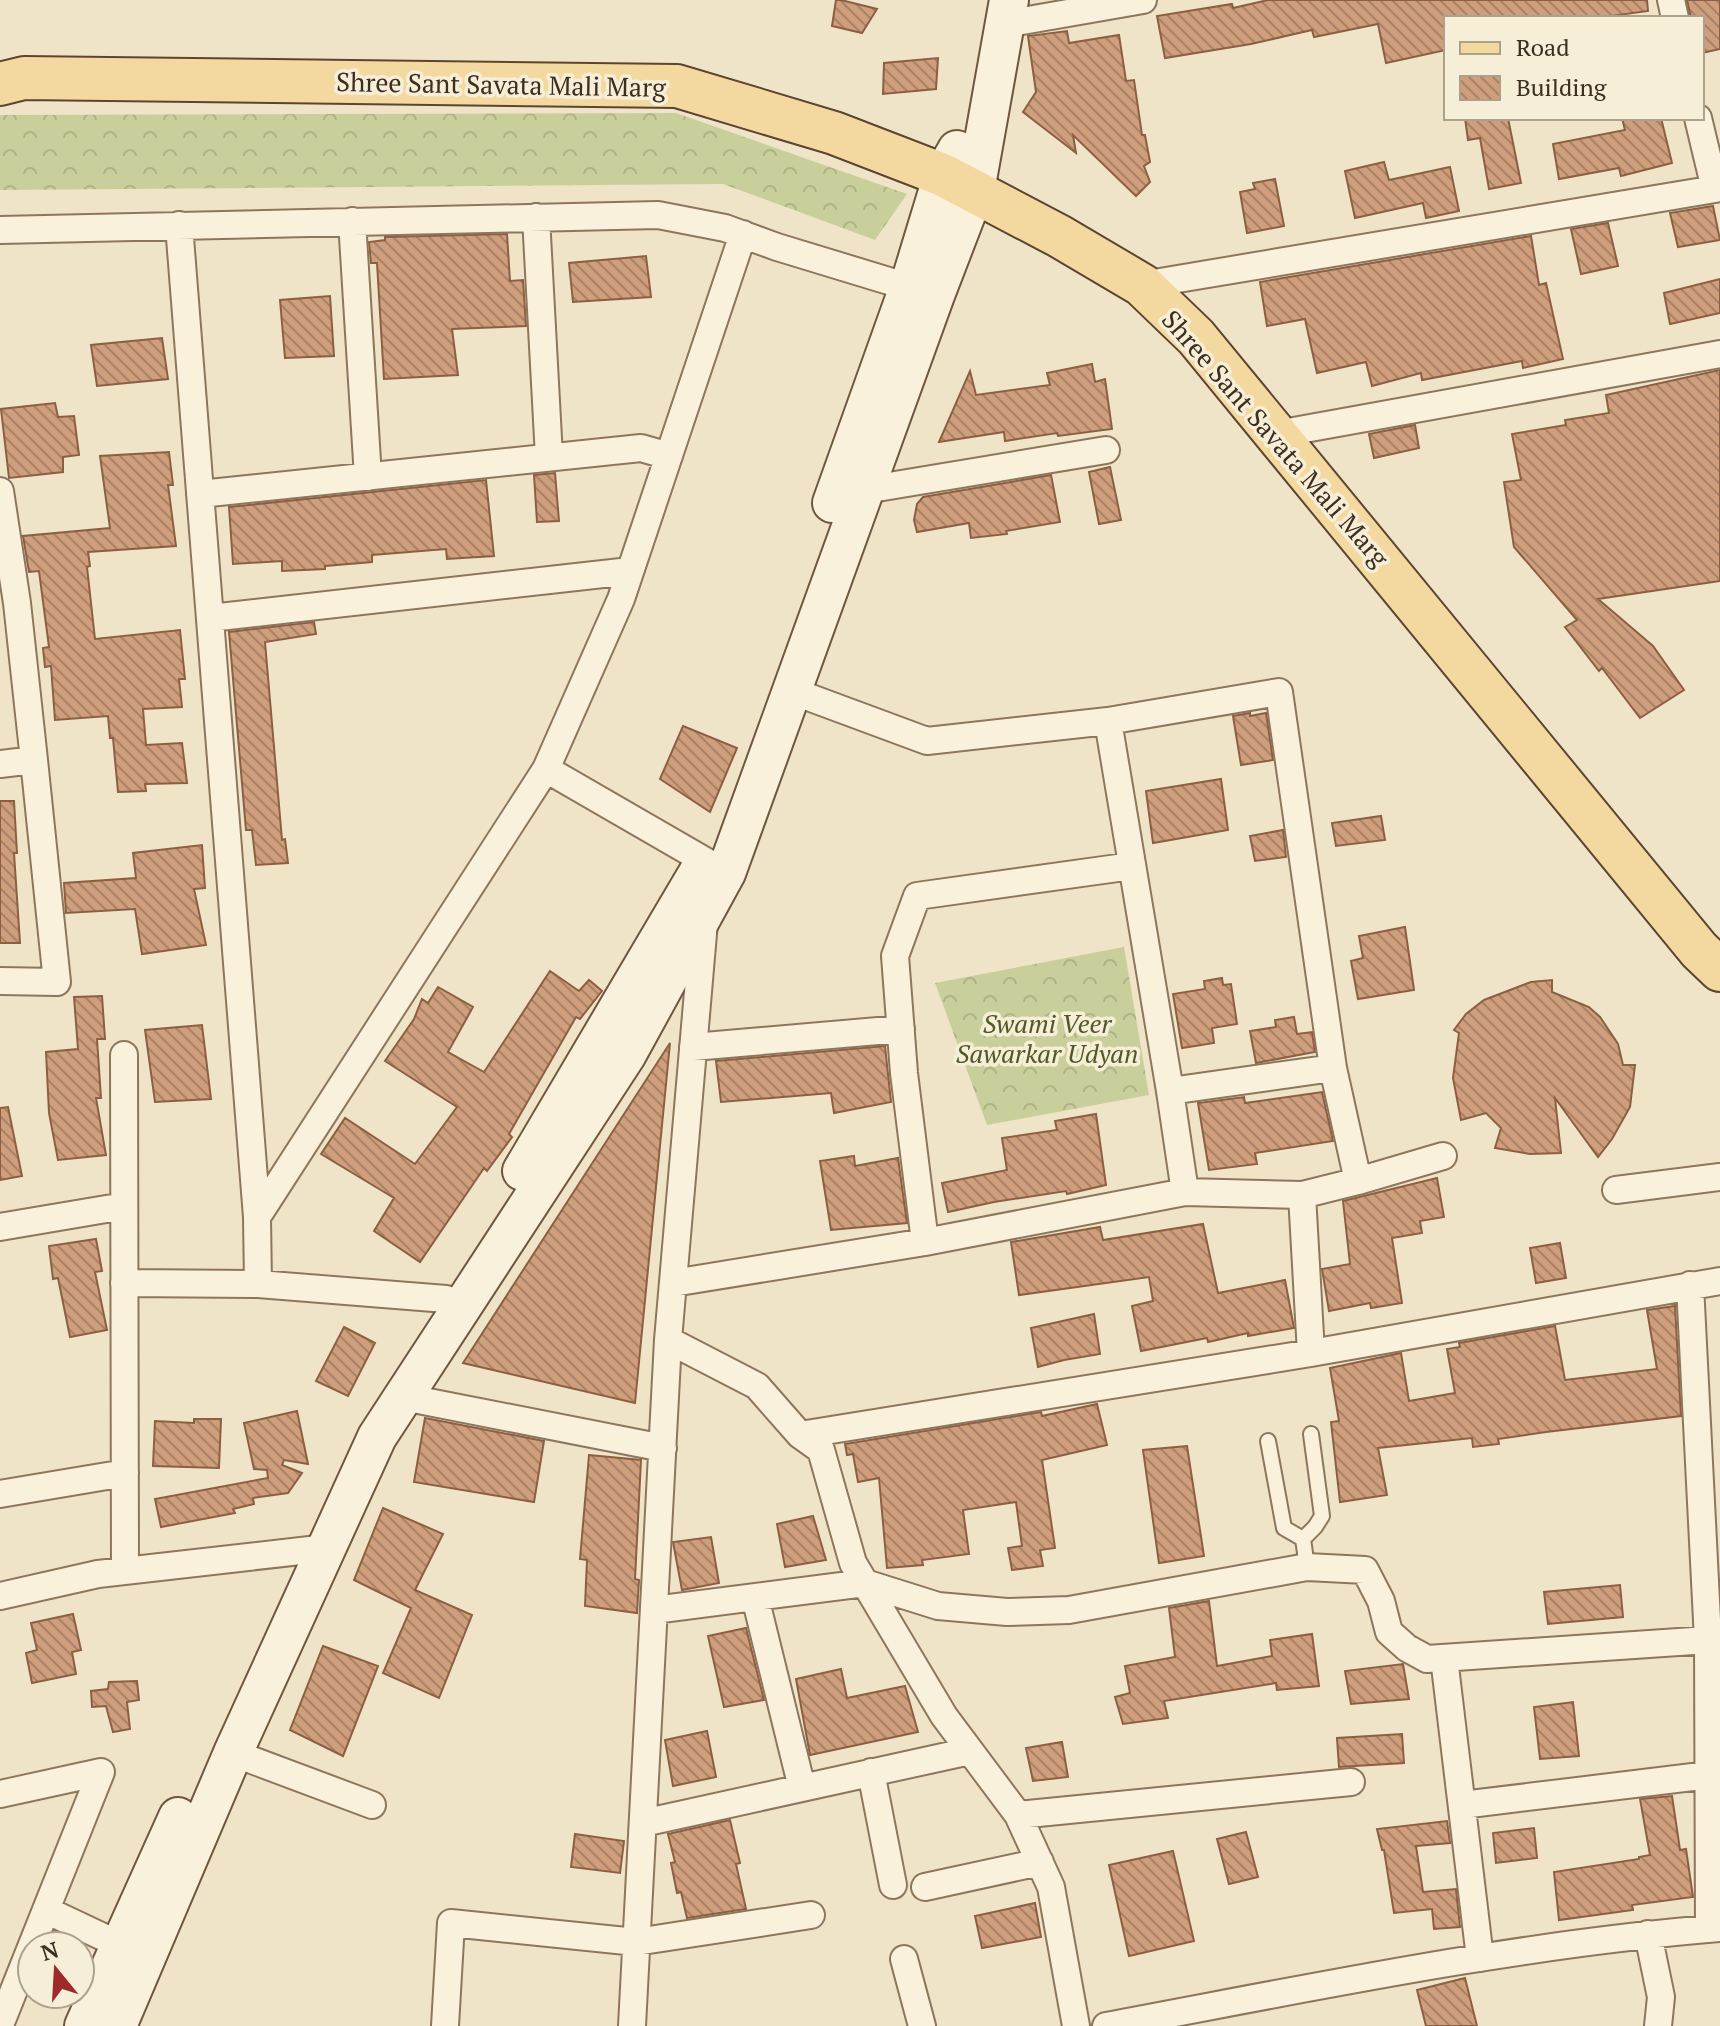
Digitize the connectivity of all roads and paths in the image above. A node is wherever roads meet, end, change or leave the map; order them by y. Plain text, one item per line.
1 (1143, 0) edge
2 (1007, 12) edge
3 (8, 76) edge
4 (1698, 120) edge
5 (959, 183) junction
6 (536, 217) junction
7 (352, 221) junction
8 (179, 225) junction
9 (0, 230) edge
10 (743, 234) junction
11 (1142, 285) junction
12 (922, 291) junction
13 (1720, 354) edge
14 (1277, 434) junction
15 (1106, 450) dead end
16 (669, 456) junction
17 (549, 457) junction
18 (368, 477) junction
19 (865, 490) junction
20 (0, 491) edge
21 (200, 494) junction
22 (630, 571) junction
23 (210, 618) junction
24 (792, 691) junction
25 (1108, 721) junction
26 (34, 760) junction
27 (0, 764) edge
28 (546, 769) junction
29 (1132, 866) junction
30 (715, 867) junction
31 (705, 911) junction
32 (1720, 970) edge
33 (0, 981) edge
34 (901, 1029) junction
35 (693, 1047) junction
36 (124, 1055) dead end
37 (1333, 1068) junction
38 (1170, 1091) junction
39 (1443, 1156) dead end
40 (1720, 1177) edge
41 (1358, 1181) junction
42 (1616, 1190) dead end
43 (1185, 1192) junction
44 (1302, 1195) junction
45 (124, 1206) junction
46 (257, 1217) junction
47 (0, 1227) edge
48 (925, 1242) junction
49 (1720, 1281) edge
50 (124, 1283) junction
51 (673, 1283) junction
52 (258, 1284) junction
53 (1690, 1285) junction
54 (446, 1299) junction
55 (668, 1340) junction
56 (1311, 1353) junction
57 (403, 1397) junction
58 (1311, 1434) dead end
59 (800, 1435) junction
60 (1268, 1441) dead end
61 (663, 1448) junction
62 (125, 1473) junction
63 (0, 1494) edge
64 (1303, 1539) junction
65 (313, 1550) junction
66 (1307, 1567) junction
67 (125, 1571) junction
68 (865, 1583) junction
69 (0, 1596) edge
70 (755, 1597) junction
71 (654, 1610) junction
72 (1708, 1640) junction
73 (1444, 1658) junction
74 (970, 1751) junction
75 (233, 1753) junction
76 (871, 1772) junction
77 (1709, 1775) junction
78 (1351, 1782) dead end
79 (802, 1788) junction
80 (0, 1794) edge
81 (372, 1805) dead end
82 (1462, 1805) junction
83 (1018, 1815) junction
84 (643, 1823) junction
85 (1040, 1862) junction
86 (893, 1885) dead end
87 (925, 1887) dead end
88 (46, 1910) junction
89 (811, 1915) dead end
90 (1715, 1929) edge
91 (1648, 1934) junction
92 (636, 1942) junction
93 (120, 1945) junction
94 (1480, 1958) junction
95 (904, 1959) dead end
96 (1211, 2016) edge
97 (1139, 2023) edge
98 (0, 2025) edge
99 (84, 2026) edge
100 (117, 2026) edge
101 (445, 2026) edge
102 (632, 2026) edge
103 (922, 2026) edge
104 (1076, 2026) edge
105 (1106, 2026) edge
106 (1658, 2026) edge

1 - 2 street
2 - 5 main road
3 - 5 main road, Shree Sant Savata Mali Marg
4 - 11 street
5 - 11 main road, Shree Sant Savata Mali Marg
5 - 12 main road
6 - 7 street
6 - 10 street
6 - 17 street
7 - 8 street
7 - 18 street
8 - 9 street
8 - 21 street
10 - 12 street
10 - 16 street
11 - 14 main road, Shree Sant Savata Mali Marg
12 - 19 main road
12 - 30 main road
13 - 14 street
14 - 32 main road, Shree Sant Savata Mali Marg
15 - 19 street
16 - 17 street
16 - 22 street
17 - 18 street
18 - 21 street
19 - 24 main road
20 - 26 street
21 - 23 street
22 - 23 street
22 - 28 street
23 - 46 street
24 - 25 street
24 - 30 main road
25 - 29 street
25 - 37 street
26 - 27 street
26 - 33 street
28 - 30 street
28 - 46 street
29 - 34 street
29 - 38 street
30 - 31 main road
30 - 54 main road
31 - 35 street
31 - 57 main road
34 - 35 street
34 - 48 street
35 - 51 street
36 - 45 street
37 - 38 street
37 - 41 street
38 - 43 street
39 - 41 street
40 - 42 street
41 - 44 street
43 - 44 street
43 - 48 street
44 - 56 street
45 - 47 street
45 - 50 street
46 - 52 street
48 - 51 street
49 - 53 street
50 - 52 street
50 - 62 street
51 - 55 street
52 - 54 street
53 - 56 street
53 - 72 street
54 - 65 main road
55 - 59 street
55 - 61 street
56 - 59 street
57 - 61 street
57 - 65 main road
58 - 64 lane
59 - 68 street
60 - 64 lane
61 - 71 street
62 - 63 street
62 - 67 street
64 - 66 lane
65 - 67 street
65 - 75 main road
65 - 93 main road
66 - 68 street
66 - 73 street
67 - 69 street
68 - 70 street
68 - 74 street
70 - 71 street
70 - 79 street
71 - 84 street
72 - 73 street
72 - 77 street
73 - 82 street
74 - 76 street
74 - 83 street
75 - 81 street
75 - 100 main road
76 - 79 street
76 - 86 street
77 - 82 street
77 - 90 street
78 - 83 street
79 - 84 street
80 - 88 street
82 - 94 street
83 - 85 street
84 - 92 street
85 - 87 street
85 - 104 street
88 - 93 street
88 - 98 street
89 - 92 street
90 - 91 street
91 - 94 street
91 - 106 street
92 - 101 street
92 - 102 street
93 - 99 main road
94 - 96 street
95 - 103 street
96 - 97 street
97 - 105 street

